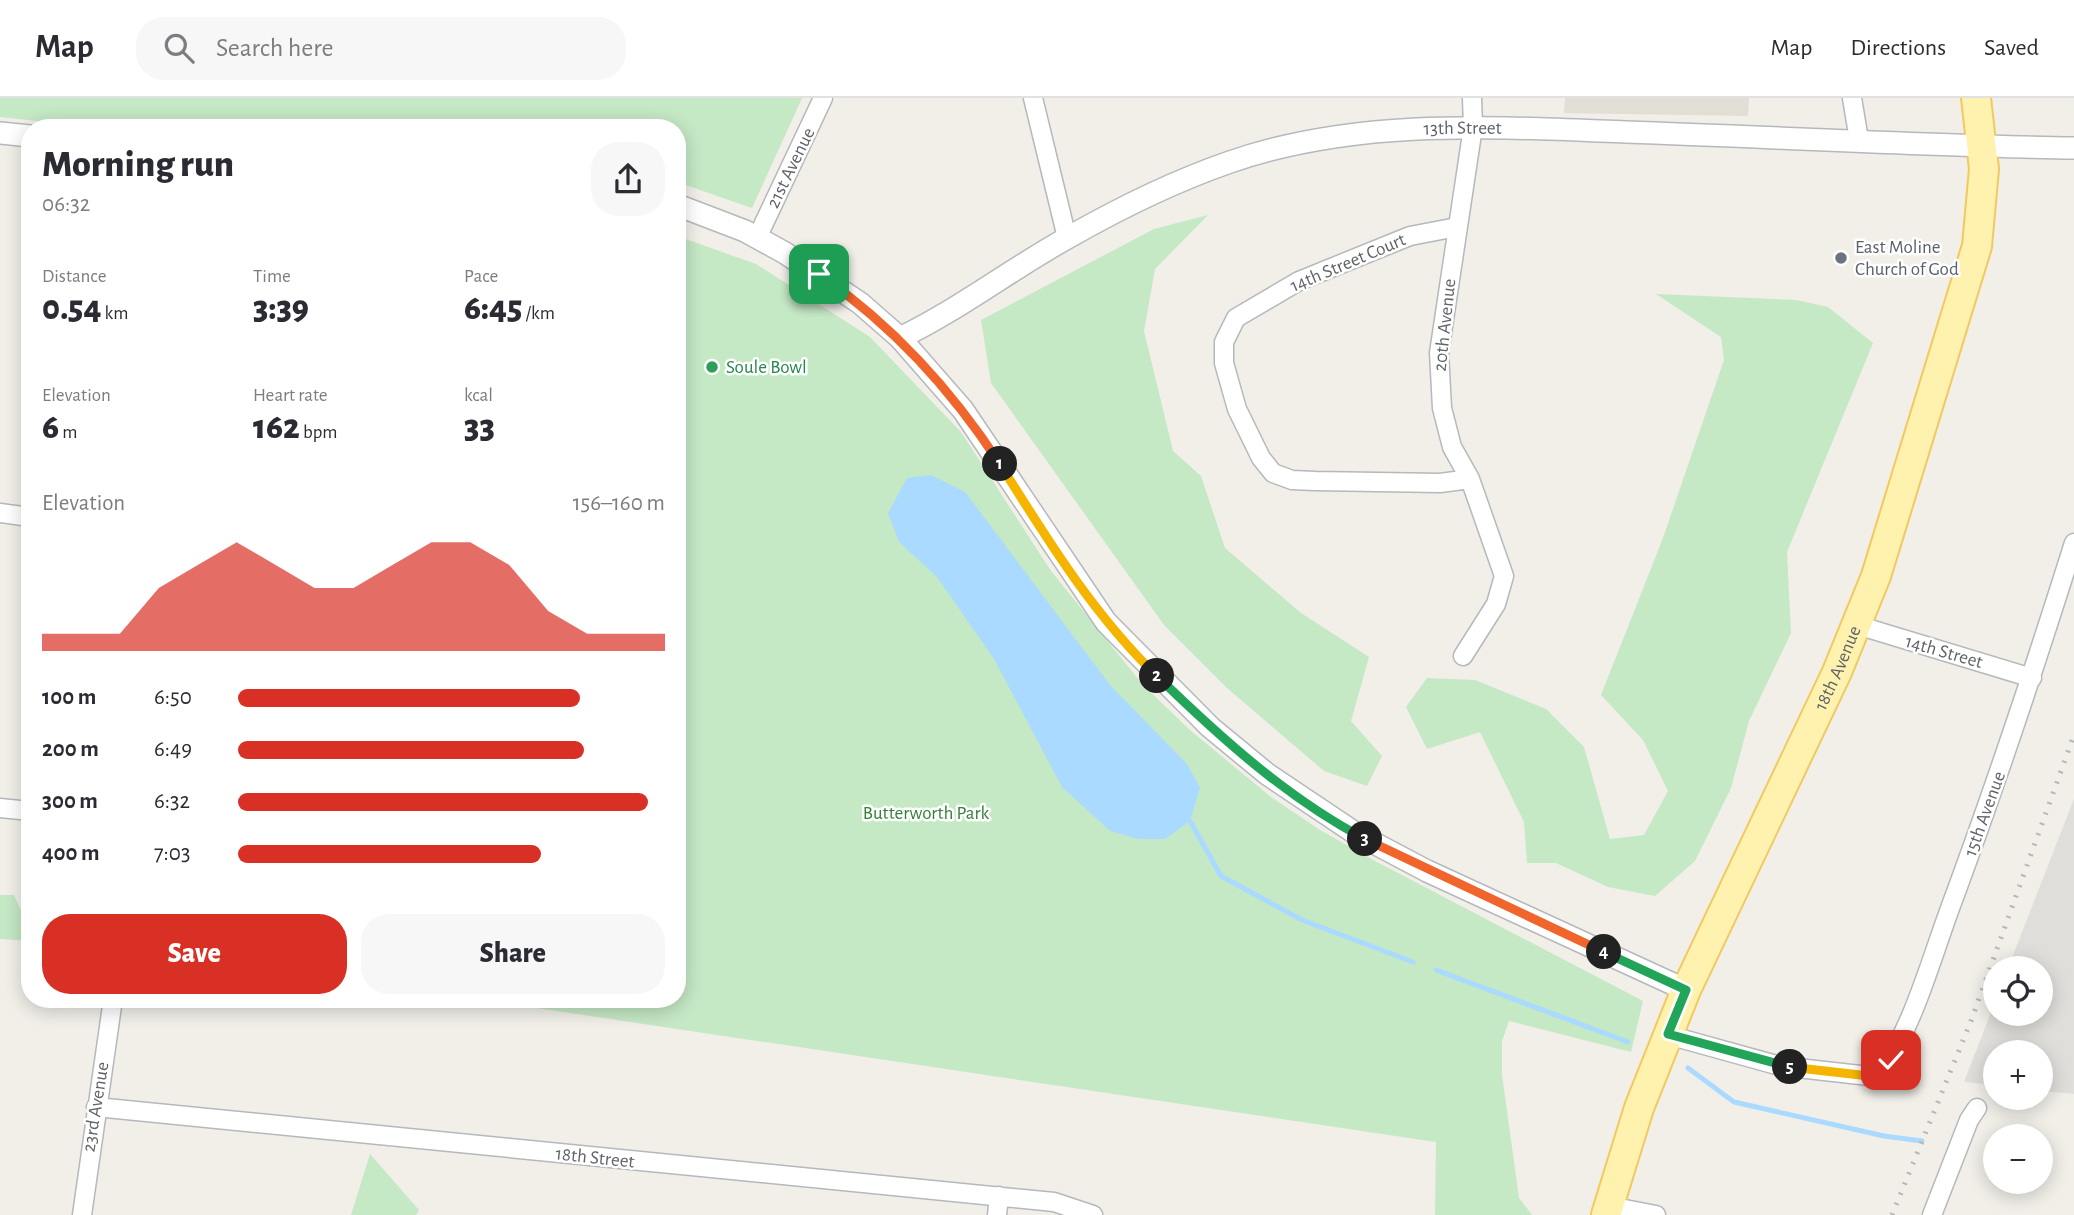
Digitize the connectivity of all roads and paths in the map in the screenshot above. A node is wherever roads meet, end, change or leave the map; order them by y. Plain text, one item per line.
1 (823, 98) edge
2 (1033, 98) edge
3 (1472, 98) edge
4 (1852, 98) edge
5 (1976, 98) edge
6 (1473, 127) junction
7 (0, 133) edge
8 (21, 135) edge
9 (1859, 140) junction
10 (1982, 146) junction
11 (2074, 148) edge
12 (686, 209) edge
13 (1457, 227) junction
14 (757, 238) junction
15 (1067, 238) junction
16 (900, 338) junction
17 (1470, 479) junction
18 (0, 513) edge
19 (21, 516) edge
20 (2074, 543) edge
21 (1857, 625) junction
22 (1462, 656) dead end
23 (2032, 678) junction
24 (0, 808) edge
25 (21, 810) edge
26 (1686, 990) junction
27 (112, 1008) edge
28 (1668, 1034) junction
29 (96, 1107) junction
30 (1977, 1108) dead end
31 (999, 1196) junction
32 (1608, 1210) edge
33 (82, 1215) edge
34 (997, 1215) edge
35 (1093, 1215) edge
36 (1656, 1215) edge
37 (1932, 1215) edge

1 - 14 street, 21st Avenue
2 - 15 street
3 - 6 street, 20th Avenue
4 - 9 street
5 - 10 main road, 18th Avenue
6 - 9 street, 13th Street
6 - 13 street, 20th Avenue
6 - 15 street, 13th Street
7 - 8 street
9 - 10 street, 13th Street
10 - 11 street, 13th Street
10 - 21 main road, 18th Avenue
12 - 14 street
13 - 17 street, 20th Avenue
13 - 17 street, 14th Street Court
14 - 16 street
15 - 16 street, 13th Street
16 - 26 street
17 - 22 street, 20th Avenue
18 - 19 street
20 - 23 street, 15th Avenue
21 - 23 street, 14th Street
21 - 26 main road, 18th Avenue
23 - 28 street, 15th Avenue
24 - 25 street
26 - 28 main road, 18th Avenue
27 - 29 street, 23rd Avenue
28 - 32 main road, 18th Avenue
29 - 31 street, 18th Street
29 - 33 street, 23rd Avenue
30 - 37 street
31 - 34 street
31 - 35 street, 18th Street
32 - 36 street

